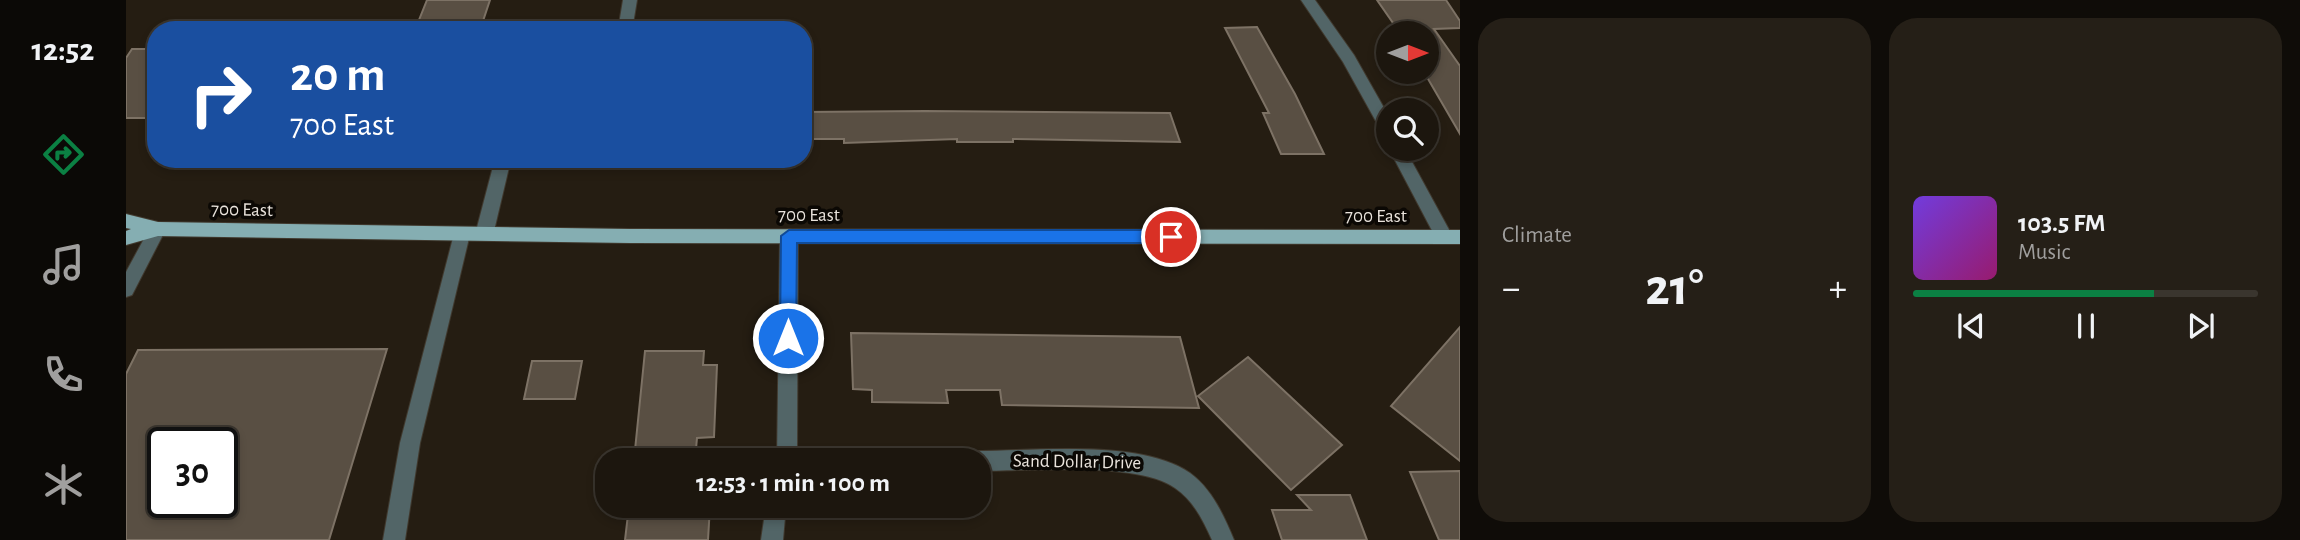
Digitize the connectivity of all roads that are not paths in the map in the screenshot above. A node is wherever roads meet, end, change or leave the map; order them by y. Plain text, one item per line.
1 (630, 0) edge
2 (1308, 0) edge
3 (626, 21) edge
4 (1376, 108) edge
5 (1404, 161) edge
6 (501, 168) edge
7 (126, 221) edge
8 (158, 229) junction
9 (462, 234) junction
10 (484, 235) junction
11 (789, 236) junction
12 (1452, 237) edge
13 (126, 238) edge
14 (126, 289) edge
15 (787, 448) edge
16 (991, 461) edge
17 (775, 518) edge
18 (394, 540) edge
19 (772, 540) edge
20 (1223, 540) edge

1 - 3 street
2 - 4 street
5 - 12 street
6 - 10 street
7 - 8 main road, 700 East
8 - 9 main road, 700 East
8 - 13 main road, 700 East
8 - 14 street
9 - 10 main road, 700 East
9 - 18 street
10 - 11 main road, 700 East
11 - 12 main road, 700 East
11 - 15 street
16 - 20 street, Sand Dollar Drive
17 - 19 street

